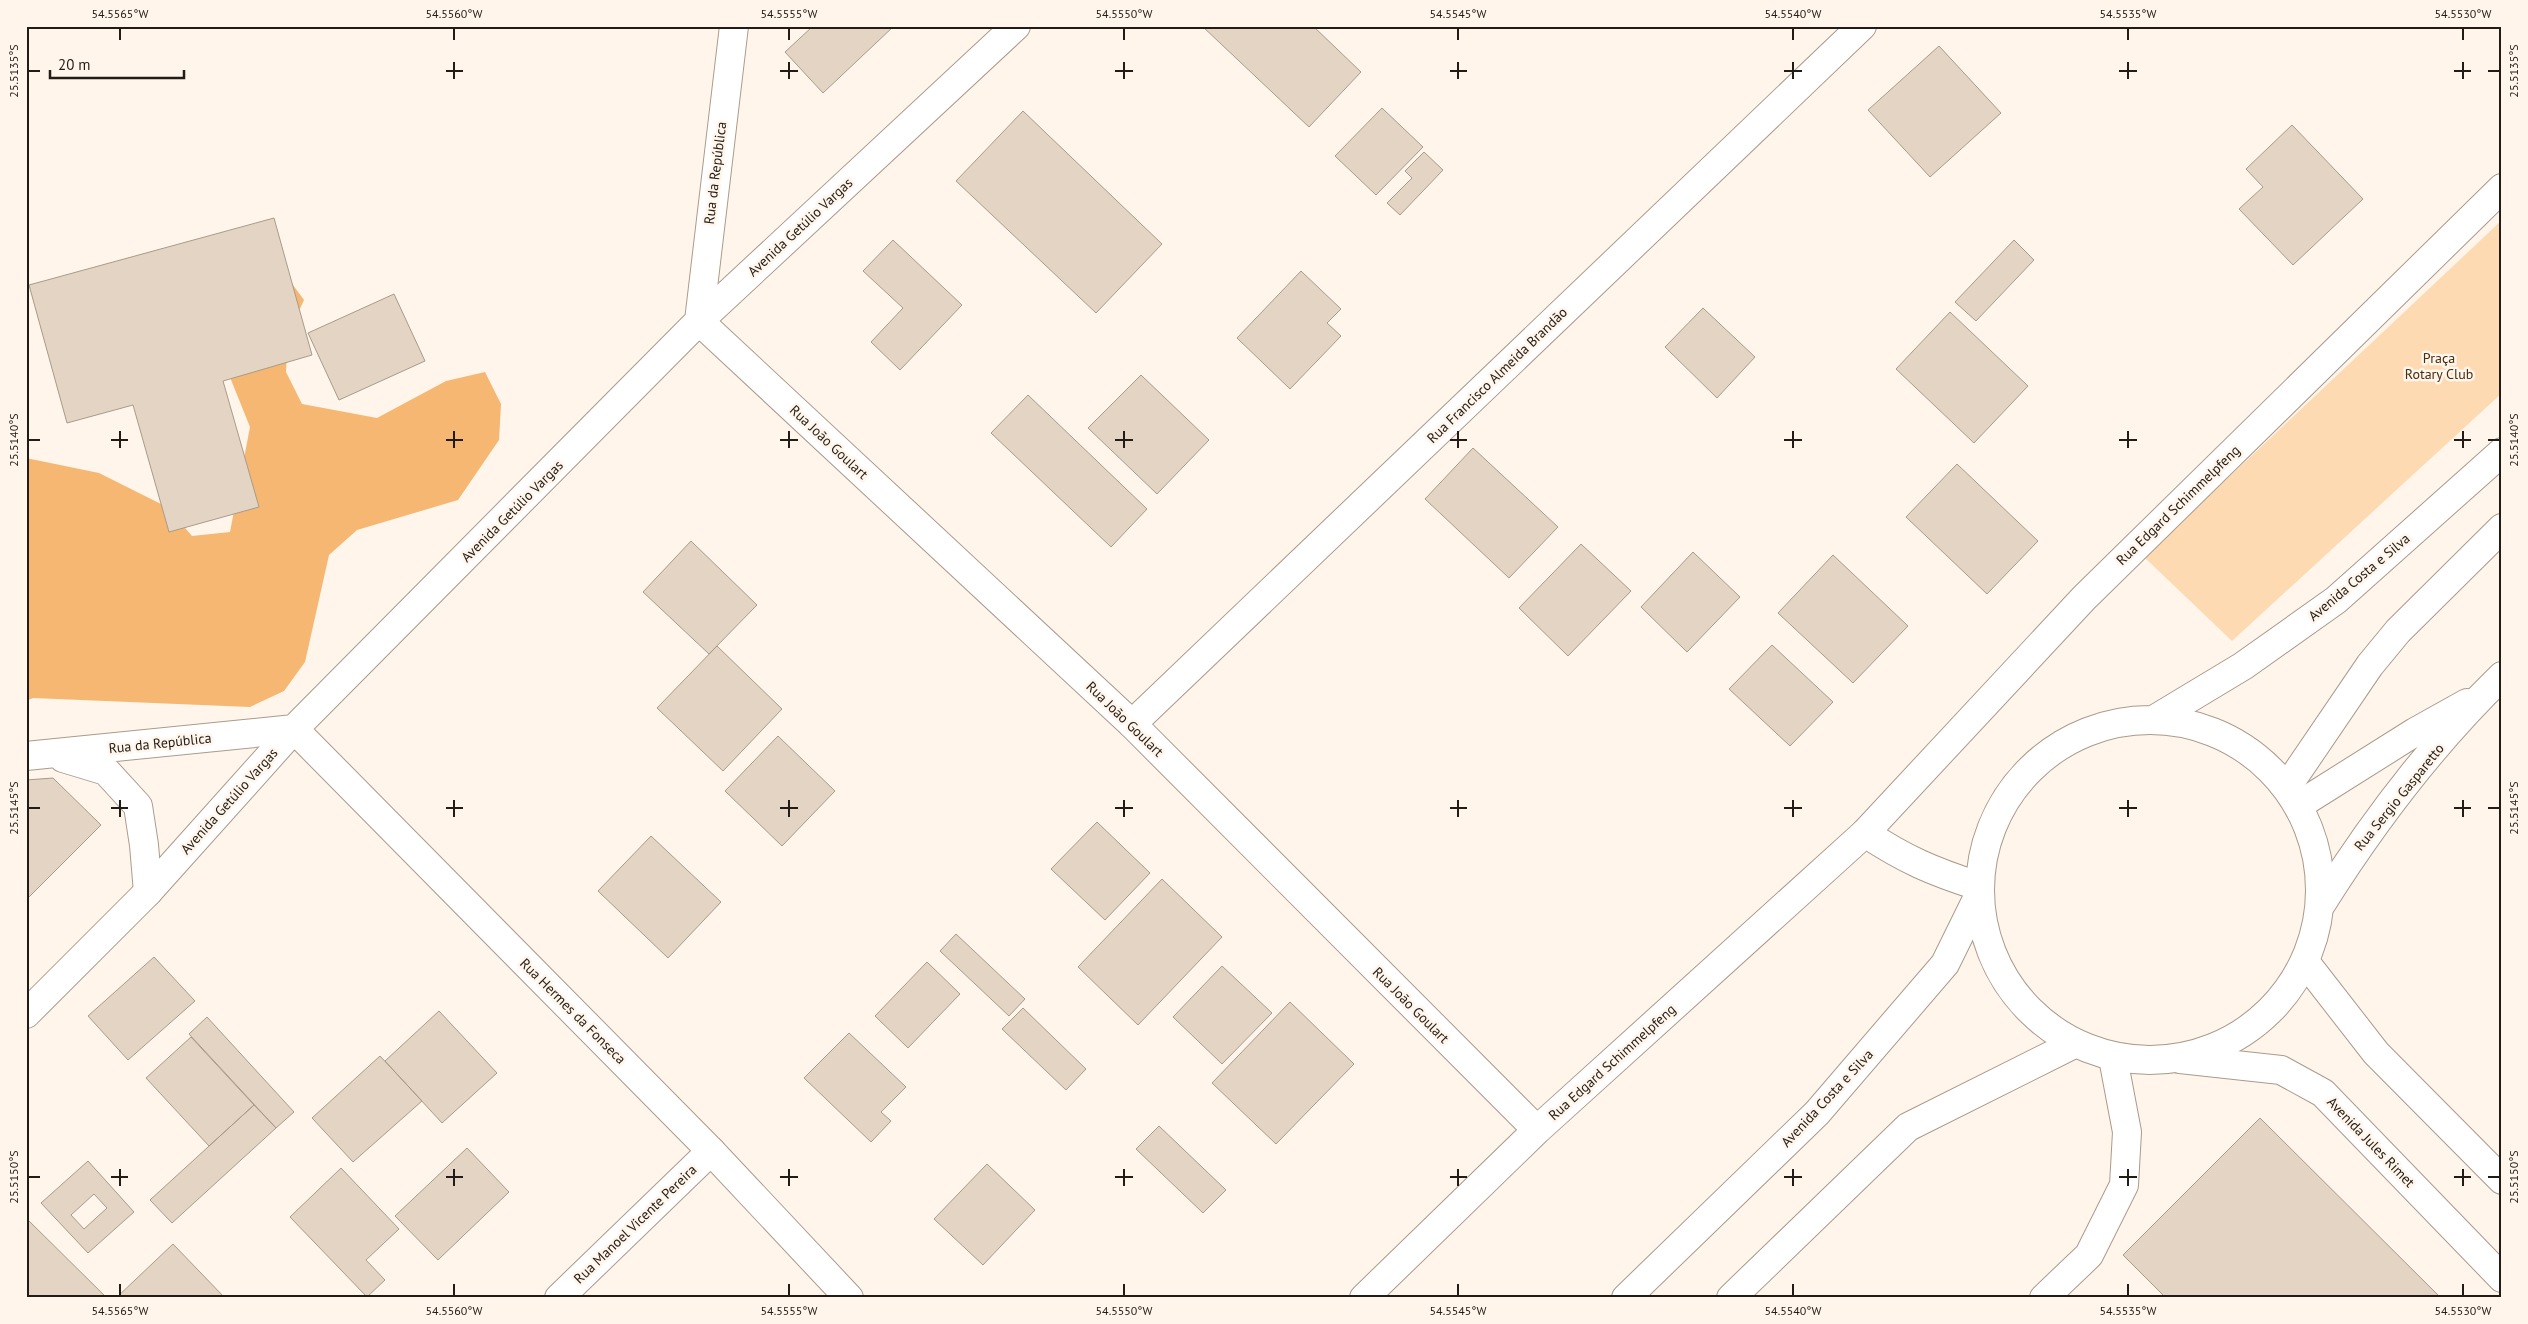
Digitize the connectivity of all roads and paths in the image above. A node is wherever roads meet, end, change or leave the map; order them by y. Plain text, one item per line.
1 (734, 26) edge
2 (1016, 26) edge
3 (1862, 26) edge
4 (2502, 188) edge
5 (699, 321) junction
6 (2502, 452) edge
7 (2502, 528) edge
8 (2502, 676) edge
9 (2482, 696) junction
10 (2155, 719) junction
11 (1132, 724) junction
12 (294, 729) junction
13 (38, 755) edge
14 (2293, 796) junction
15 (1866, 833) junction
16 (1978, 891) junction
17 (148, 892) junction
18 (2322, 903) junction
19 (2306, 963) junction
20 (26, 1014) edge
21 (2074, 1044) junction
22 (2113, 1058) junction
23 (2180, 1059) junction
24 (1537, 1130) junction
25 (711, 1151) junction
26 (2502, 1180) edge
27 (2502, 1278) edge
28 (559, 1298) edge
29 (849, 1298) edge
30 (1364, 1298) edge
31 (1626, 1298) edge
32 (1731, 1298) edge
33 (2044, 1298) edge

1 - 5 street, Rua da República
2 - 5 street, Avenida Getúlio Vargas
3 - 11 street, Rua Francisco Almeida Brandão
4 - 15 street, Rua Edgard Schimmelpfeng
5 - 11 street, Rua João Goulart
5 - 12 street, Avenida Getúlio Vargas
6 - 10 street, Avenida Costa e Silva
7 - 14 street
8 - 9 street, Rua Sergio Gasparetto
9 - 14 street, Rua Sergio Gasparetto
9 - 18 street, Rua Sergio Gasparetto
10 - 14 street, Avenida Costa e Silva
10 - 16 street, Avenida Costa e Silva
11 - 24 street, Rua João Goulart
12 - 13 street, Rua da República
12 - 17 street, Avenida Getúlio Vargas
12 - 25 street, Rua Hermes da Fonseca
13 - 17 street
14 - 18 street, Avenida Costa e Silva
15 - 16 street
15 - 24 street, Rua Edgard Schimmelpfeng
16 - 21 street, Avenida Costa e Silva
16 - 31 street, Avenida Costa e Silva
17 - 20 street, Avenida Getúlio Vargas
18 - 19 street, Avenida Costa e Silva
19 - 23 street, Avenida Costa e Silva
19 - 26 street
21 - 22 street, Avenida Costa e Silva
21 - 32 street
22 - 23 street, Avenida Costa e Silva
22 - 33 street
23 - 27 street, Avenida Jules Rimet
24 - 30 street, Rua Edgard Schimmelpfeng
25 - 28 street, Rua Manoel Vicente Pereira
25 - 29 street, Rua Hermes da Fonseca

